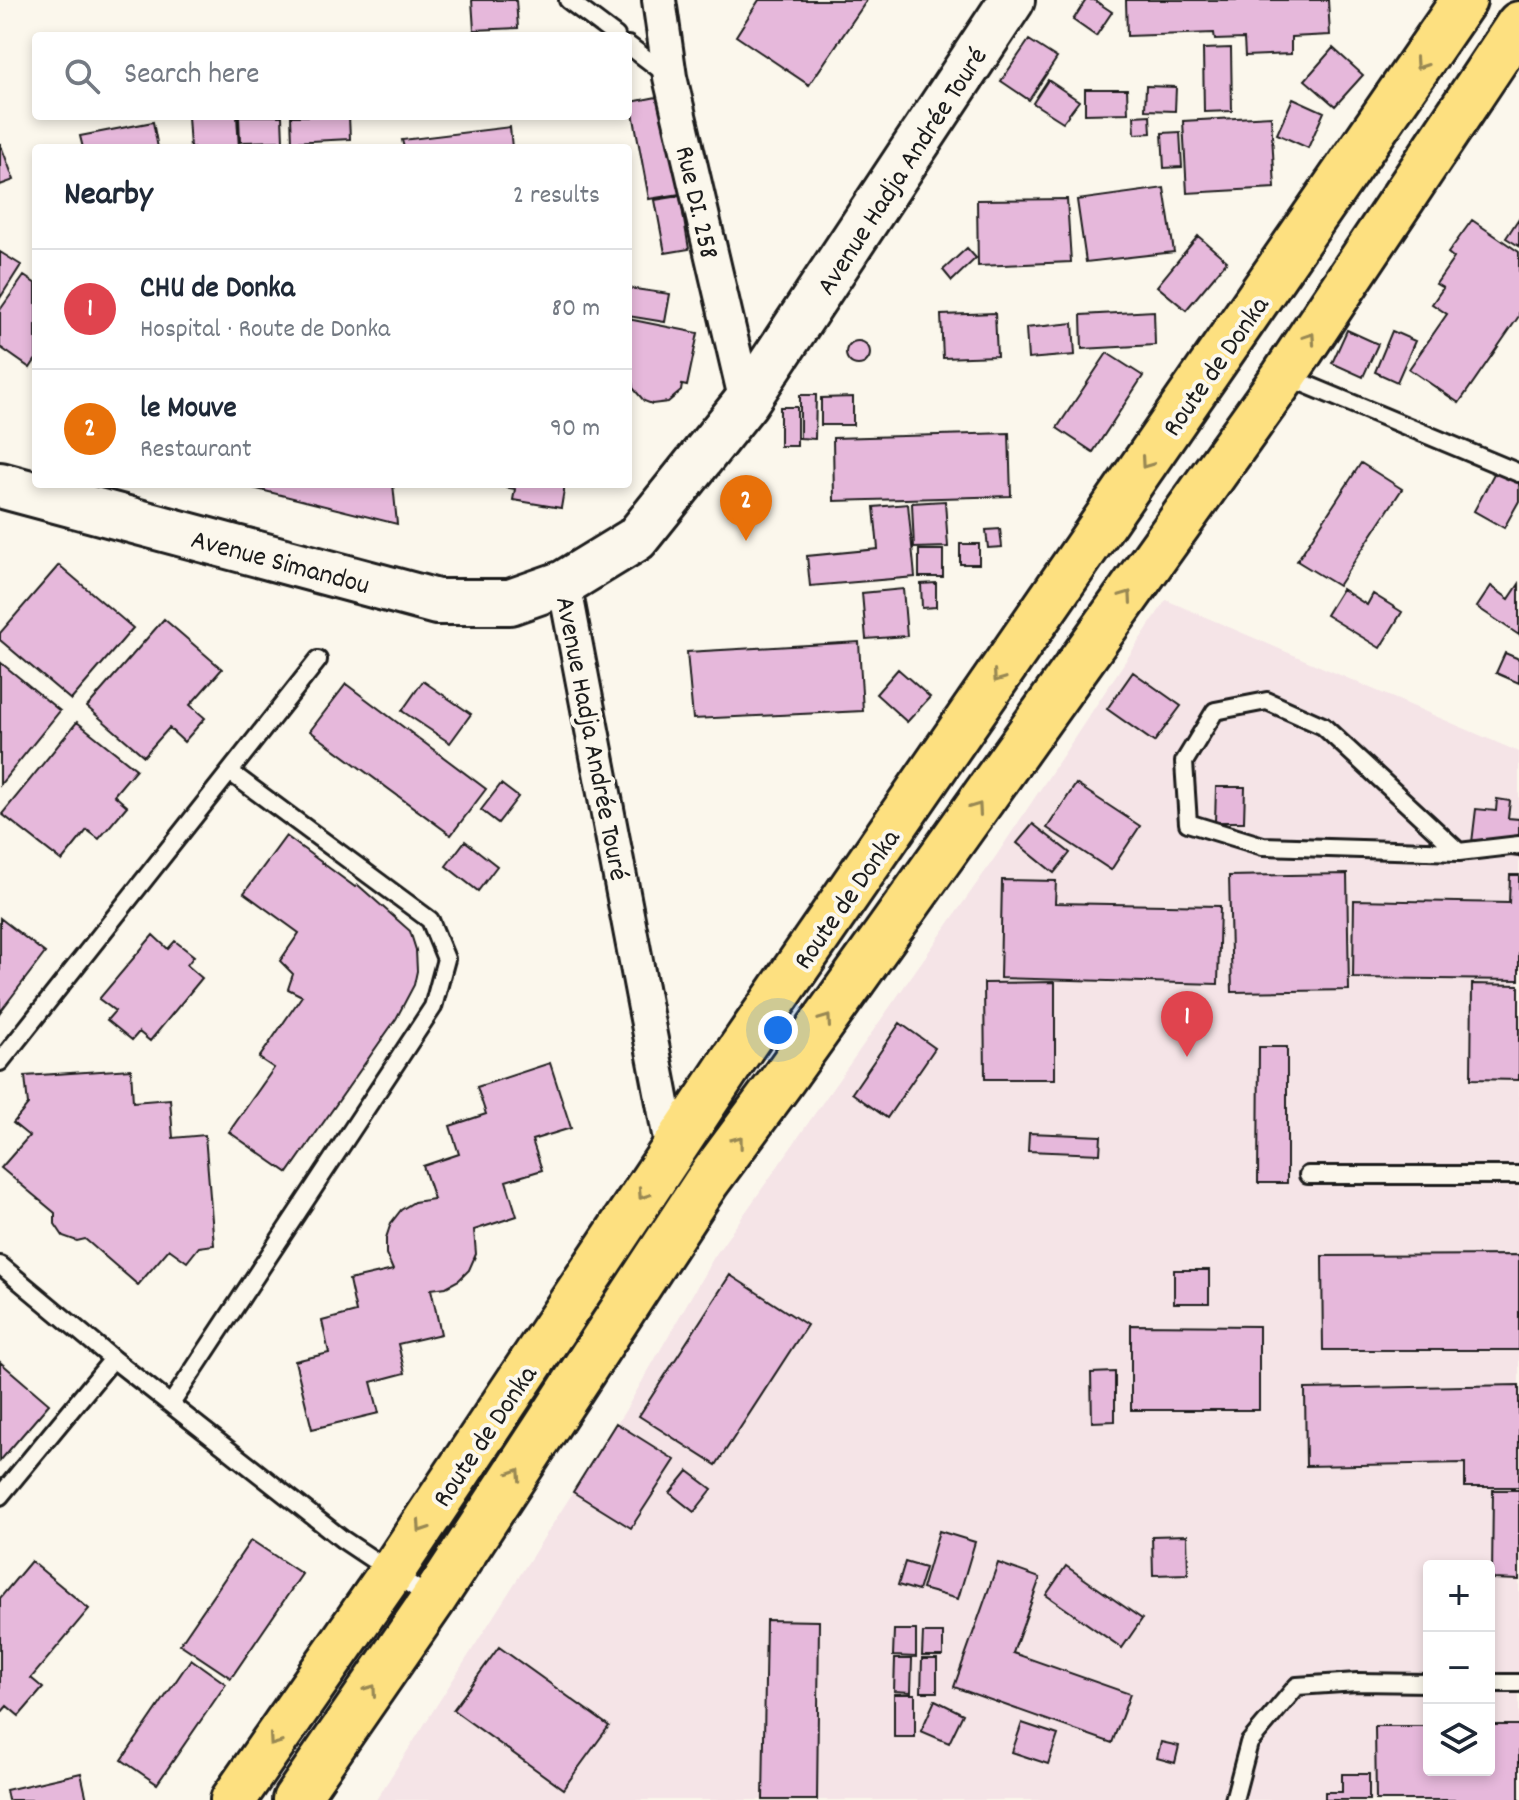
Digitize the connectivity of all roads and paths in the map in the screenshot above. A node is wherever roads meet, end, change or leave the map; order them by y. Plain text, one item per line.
1 (568, 0) edge
2 (659, 0) edge
3 (1012, 0) edge
4 (1464, 0) edge
5 (1519, 24) edge
6 (611, 32) edge
7 (632, 48) edge
8 (670, 77) junction
9 (1284, 376) junction
10 (746, 402) junction
11 (1519, 473) edge
12 (0, 485) edge
13 (564, 583) junction
14 (318, 660) dead end
15 (230, 772) junction
16 (1519, 845) edge
17 (1459, 852) junction
18 (0, 1062) edge
19 (672, 1150) junction
20 (1308, 1175) dead end
21 (1519, 1175) edge
22 (0, 1265) edge
23 (113, 1359) junction
24 (171, 1404) junction
25 (0, 1496) edge
26 (391, 1573) junction
27 (433, 1600) junction
28 (1423, 1683) edge
29 (1495, 1683) edge
30 (1519, 1683) edge
31 (233, 1800) edge
32 (295, 1800) edge
33 (1234, 1800) edge

1 - 6 lane
2 - 8 street, Rue DI. 258
3 - 10 main road, Avenue Hadja Andrée Touré
4 -> 19 main road, Route de Donka
9 -> 5 main road, Route de Donka
7 - 8 lane
8 - 10 street, Rue DI. 258
9 - 11 lane
27 -> 9 main road, Route de Donka
10 - 13 main road, Avenue Hadja Andrée Touré
12 - 13 main road, Avenue Simandou
13 - 19 street, Avenue Hadja Andrée Touré
14 - 15 lane
15 - 18 lane
15 - 24 lane
16 - 17 lane
17 - 17 lane
19 -> 26 main road, Route de Donka
20 - 21 lane
22 - 23 lane
23 - 24 lane
23 - 25 lane
24 - 26 lane
26 - 27 lane
26 -> 31 main road, Route de Donka
32 -> 27 main road, Route de Donka
28 - 33 lane
29 - 30 lane

